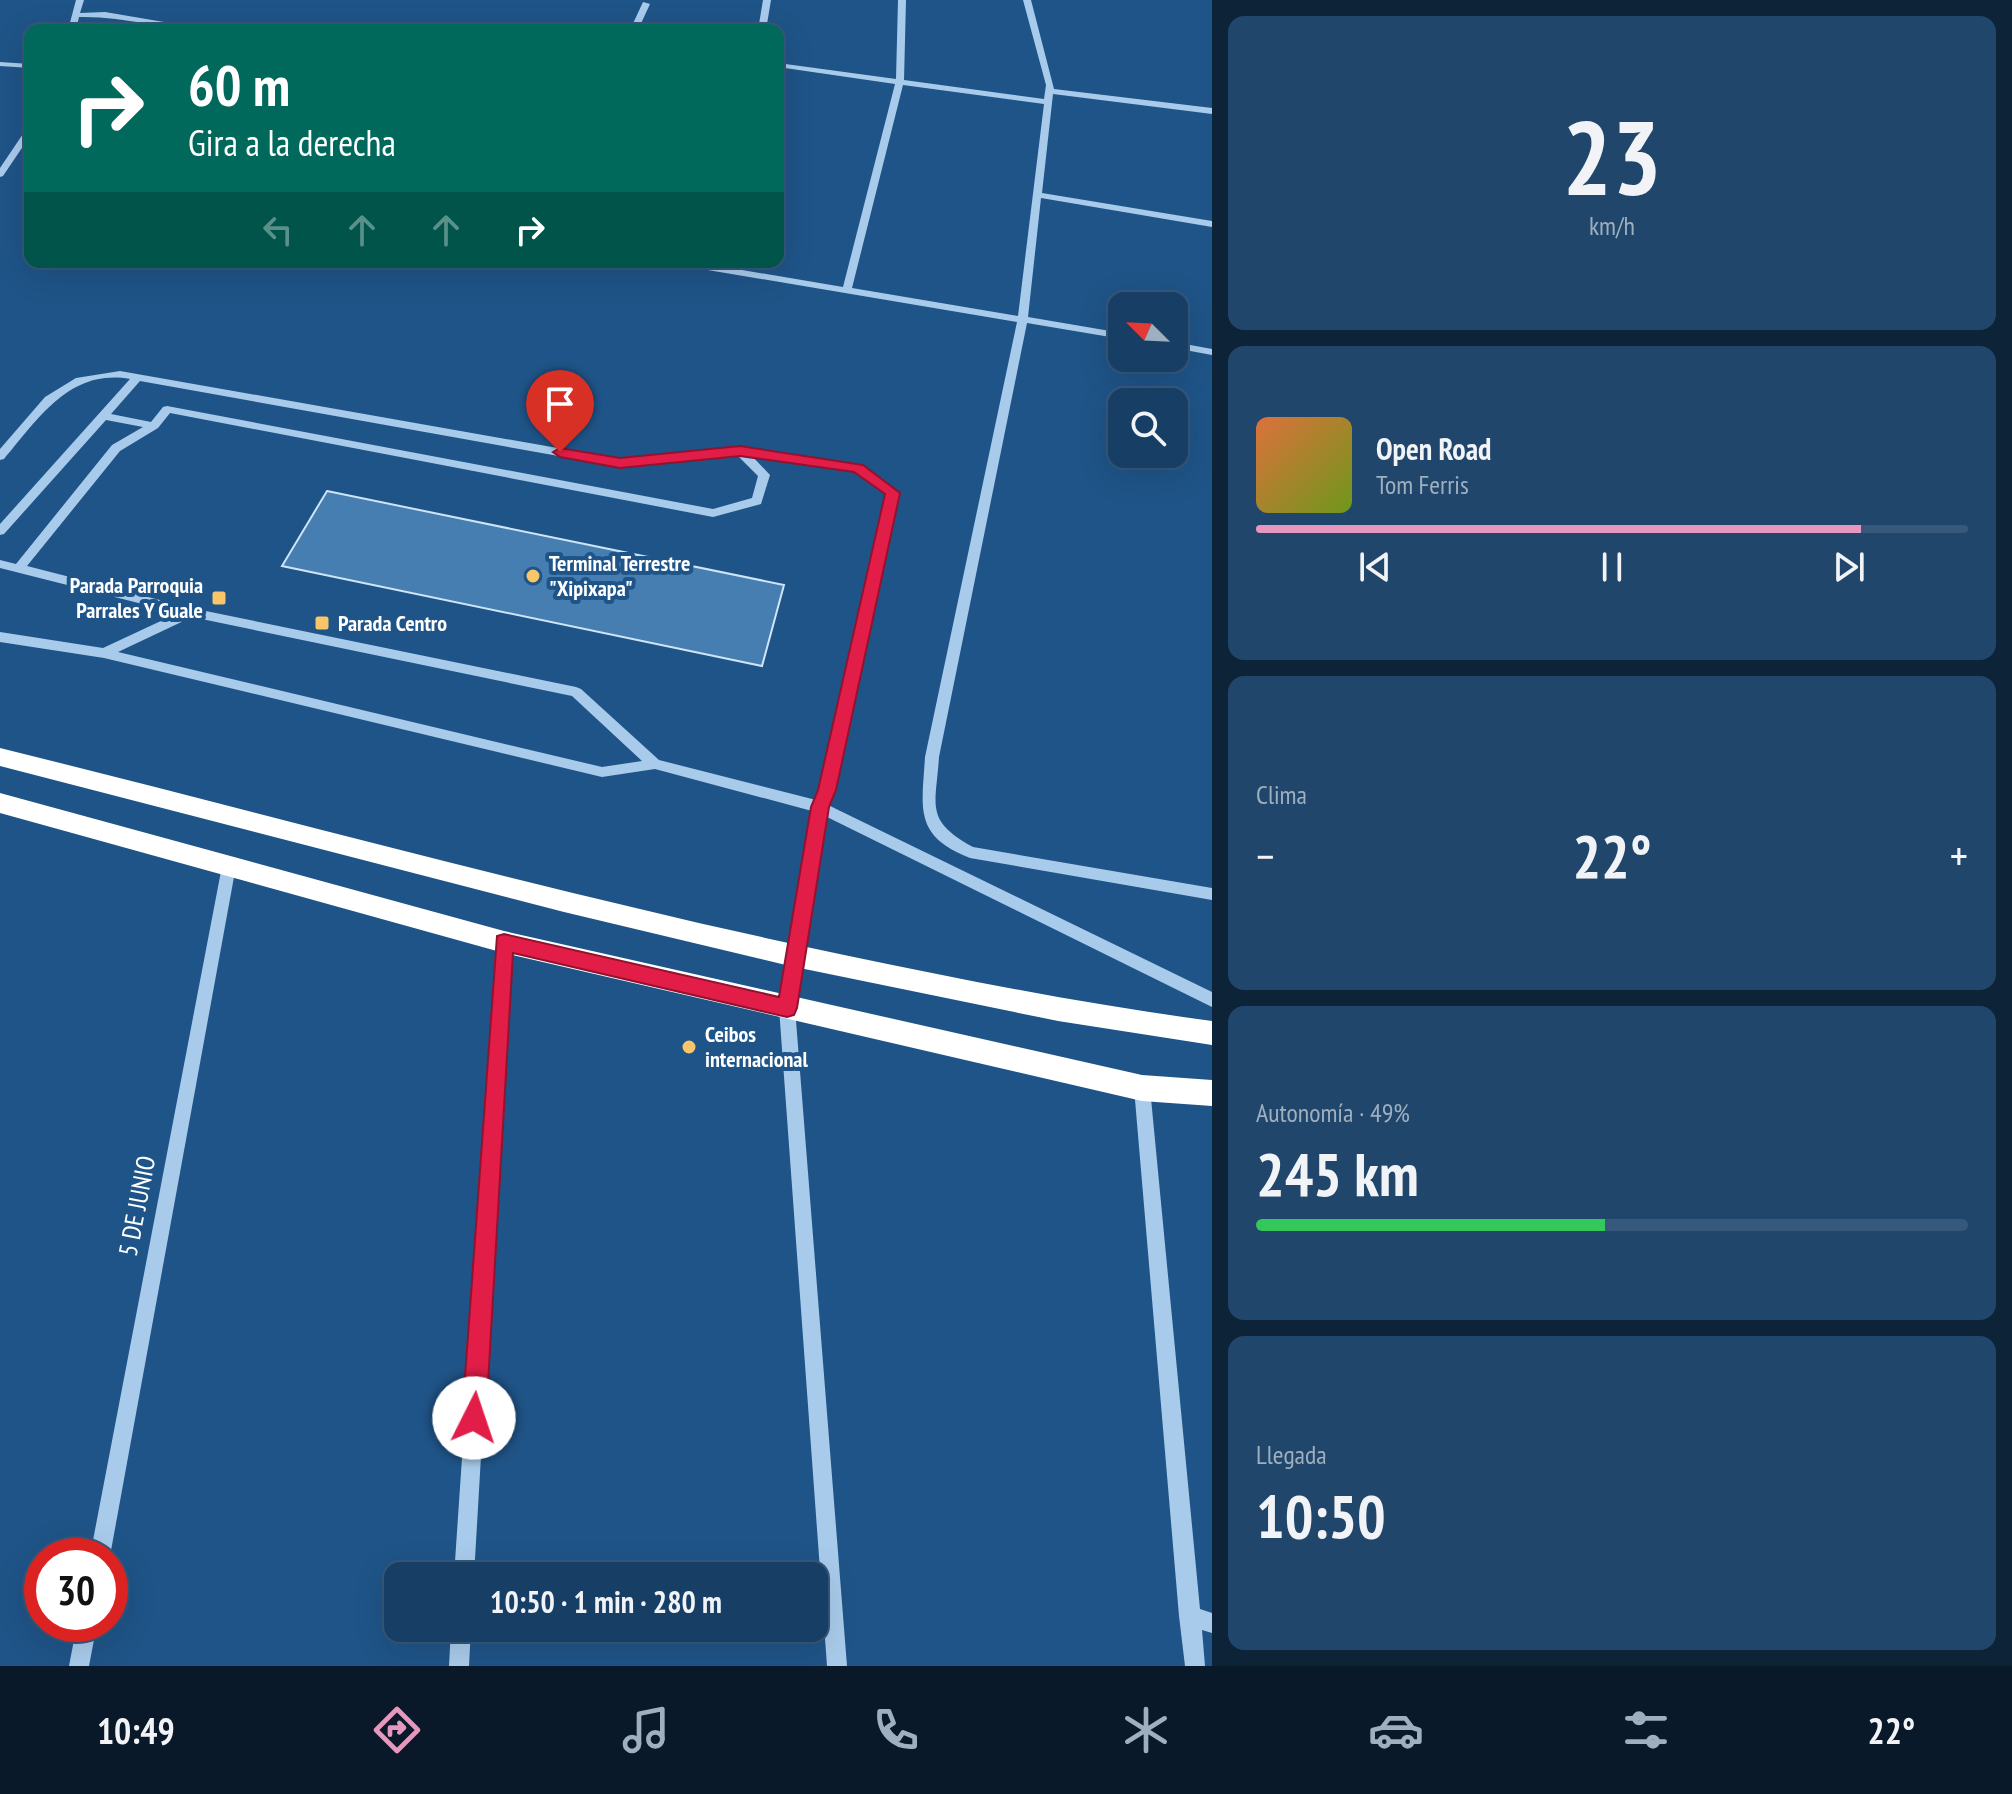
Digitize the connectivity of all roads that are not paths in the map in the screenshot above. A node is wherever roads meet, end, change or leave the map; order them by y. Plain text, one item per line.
1 (80, 0) edge
2 (767, 0) edge
3 (902, 0) edge
4 (1027, 0) edge
5 (646, 4) dead end
6 (78, 15) junction
7 (74, 24) edge
8 (169, 24) edge
9 (637, 24) edge
10 (763, 24) edge
11 (0, 64) edge
12 (24, 66) edge
13 (784, 66) edge
14 (900, 81) junction
15 (1049, 91) junction
16 (1048, 102) junction
17 (1212, 111) edge
18 (24, 139) edge
19 (0, 174) edge
20 (1038, 195) junction
21 (1212, 224) edge
22 (718, 268) edge
23 (847, 290) junction
24 (1023, 319) junction
25 (1108, 334) edge
26 (1188, 348) edge
27 (1212, 352) edge
28 (138, 377) junction
29 (104, 416) junction
30 (154, 426) junction
31 (740, 451) junction
32 (0, 456) edge
33 (0, 531) edge
34 (0, 564) edge
35 (19, 568) junction
36 (191, 612) junction
37 (0, 637) edge
38 (104, 653) junction
39 (0, 757) edge
40 (655, 764) junction
41 (0, 803) edge
42 (820, 807) junction
43 (229, 866) junction
44 (1212, 894) edge
45 (504, 942) junction
46 (794, 956) junction
47 (1212, 1000) edge
48 (787, 1008) junction
49 (1212, 1033) edge
50 (1142, 1088) junction
51 (1212, 1093) edge
52 (103, 1538) edge
53 (465, 1562) edge
54 (1189, 1616) junction
55 (1212, 1623) edge
56 (84, 1642) edge
57 (460, 1642) edge
58 (79, 1666) edge
59 (459, 1666) edge
60 (837, 1666) edge
61 (1195, 1666) edge

1 - 6 street
2 - 10 street
3 - 14 street
4 - 15 street
5 - 9 street
6 - 7 street
6 - 8 street
11 - 12 street
13 - 14 street
14 - 16 street
14 - 23 street
15 - 16 street
15 - 17 street
16 - 20 street
18 - 19 street
20 - 21 street
20 - 24 street
22 - 23 street
23 - 24 street
24 - 25 street
24 - 44 street
26 - 27 street
28 - 29 street
28 - 31 street
28 - 32 street
29 - 30 street
29 - 33 street
30 - 31 street
30 - 35 street
31 - 42 street
34 - 35 street
35 - 36 street
36 - 38 street
36 - 40 street
37 - 38 street
38 - 40 street
39 - 46 highway
40 - 42 street
41 - 43 highway
42 - 46 street
42 - 47 street
43 - 45 highway
43 - 52 street, 5 DE JUNIO
45 - 48 highway
45 - 53 street
46 - 48 street
46 - 49 highway
48 - 50 highway
48 - 60 street
50 - 51 highway
50 - 54 street
54 - 55 street
54 - 61 street
56 - 58 street
57 - 59 street

